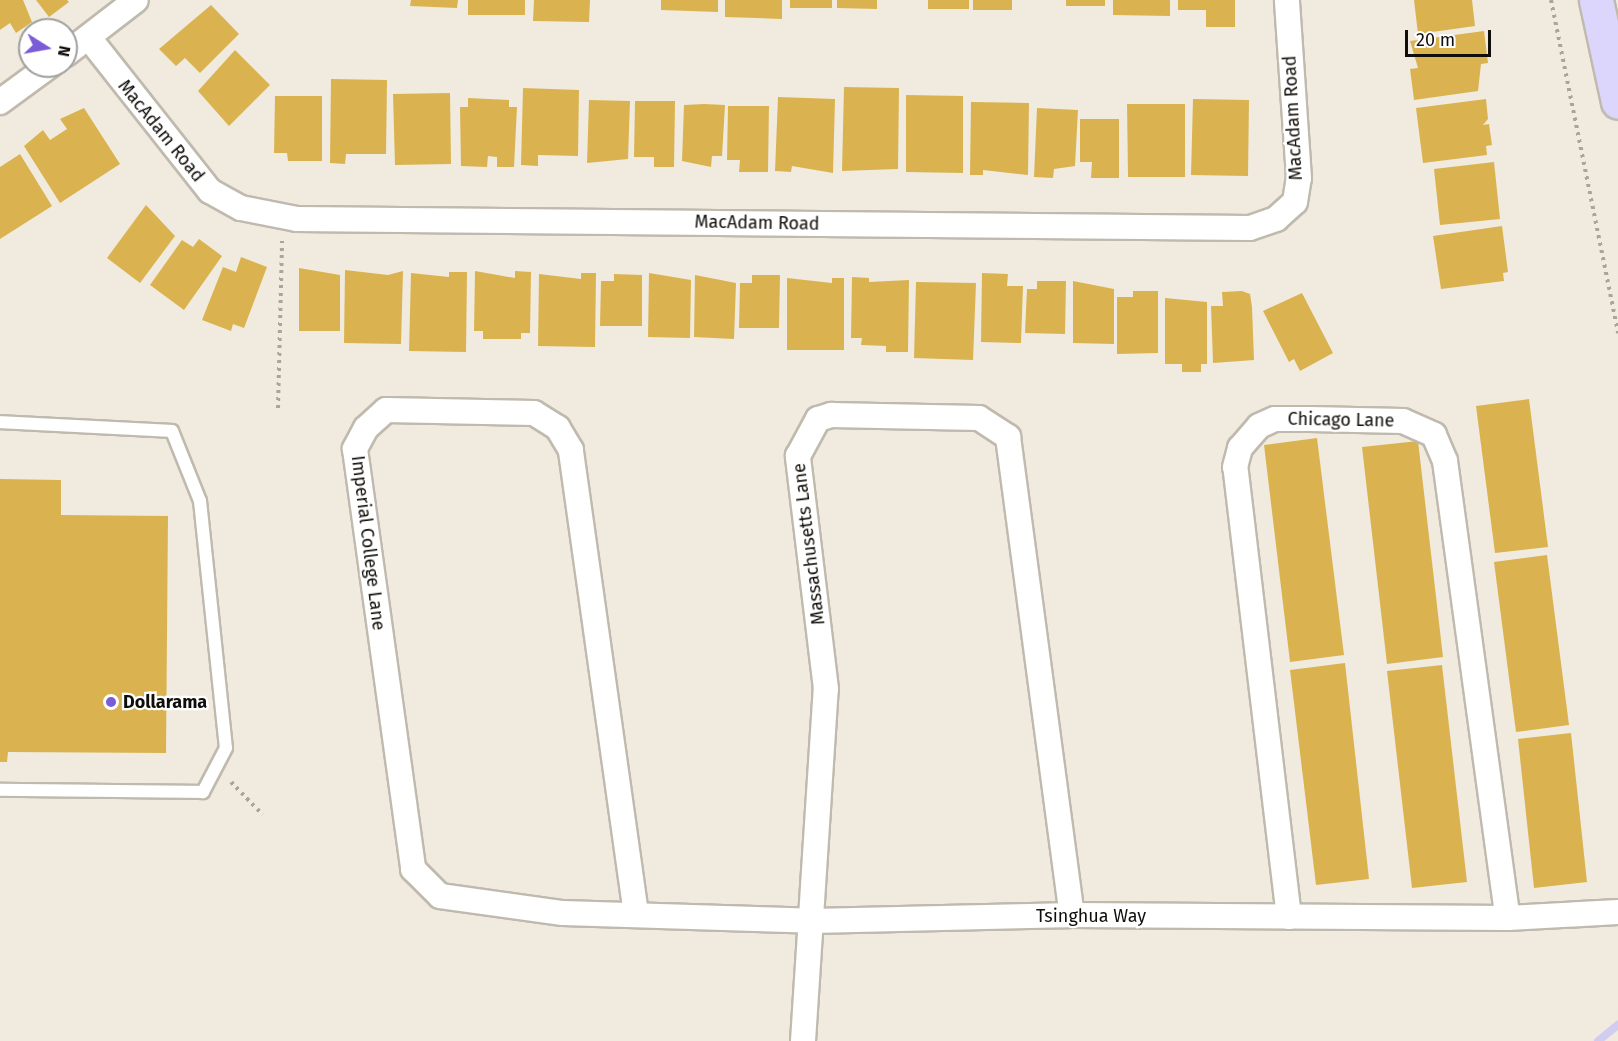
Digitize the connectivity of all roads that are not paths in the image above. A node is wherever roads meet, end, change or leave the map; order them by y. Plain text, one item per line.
1 (136, 0) edge
2 (1287, 0) edge
3 (1596, 0) edge
4 (89, 38) junction
5 (78, 46) edge
6 (33, 78) edge
7 (0, 102) edge
8 (1618, 102) edge
9 (0, 422) edge
10 (0, 790) edge
11 (1618, 912) edge
12 (563, 913) joint
13 (636, 914) junction
14 (1072, 915) junction
15 (1289, 917) junction
16 (1508, 918) junction
17 (812, 921) junction
18 (803, 1041) edge

1 - 4 street
2 - 4 street, MacAdam Road
3 - 8 main road
4 - 5 street
6 - 7 street
9 - 10 lane
11 - 16 street, Tsinghua Way
12 - 13 street, Tsinghua Way
12 - 13 street, Imperial College Lane
13 - 17 street, Tsinghua Way
14 - 15 street, Tsinghua Way
14 - 17 street, Tsinghua Way
14 - 17 street, Massachusetts Lane
15 - 16 street, Tsinghua Way
15 - 16 street, Chicago Lane
17 - 18 street, Massachusetts Lane

